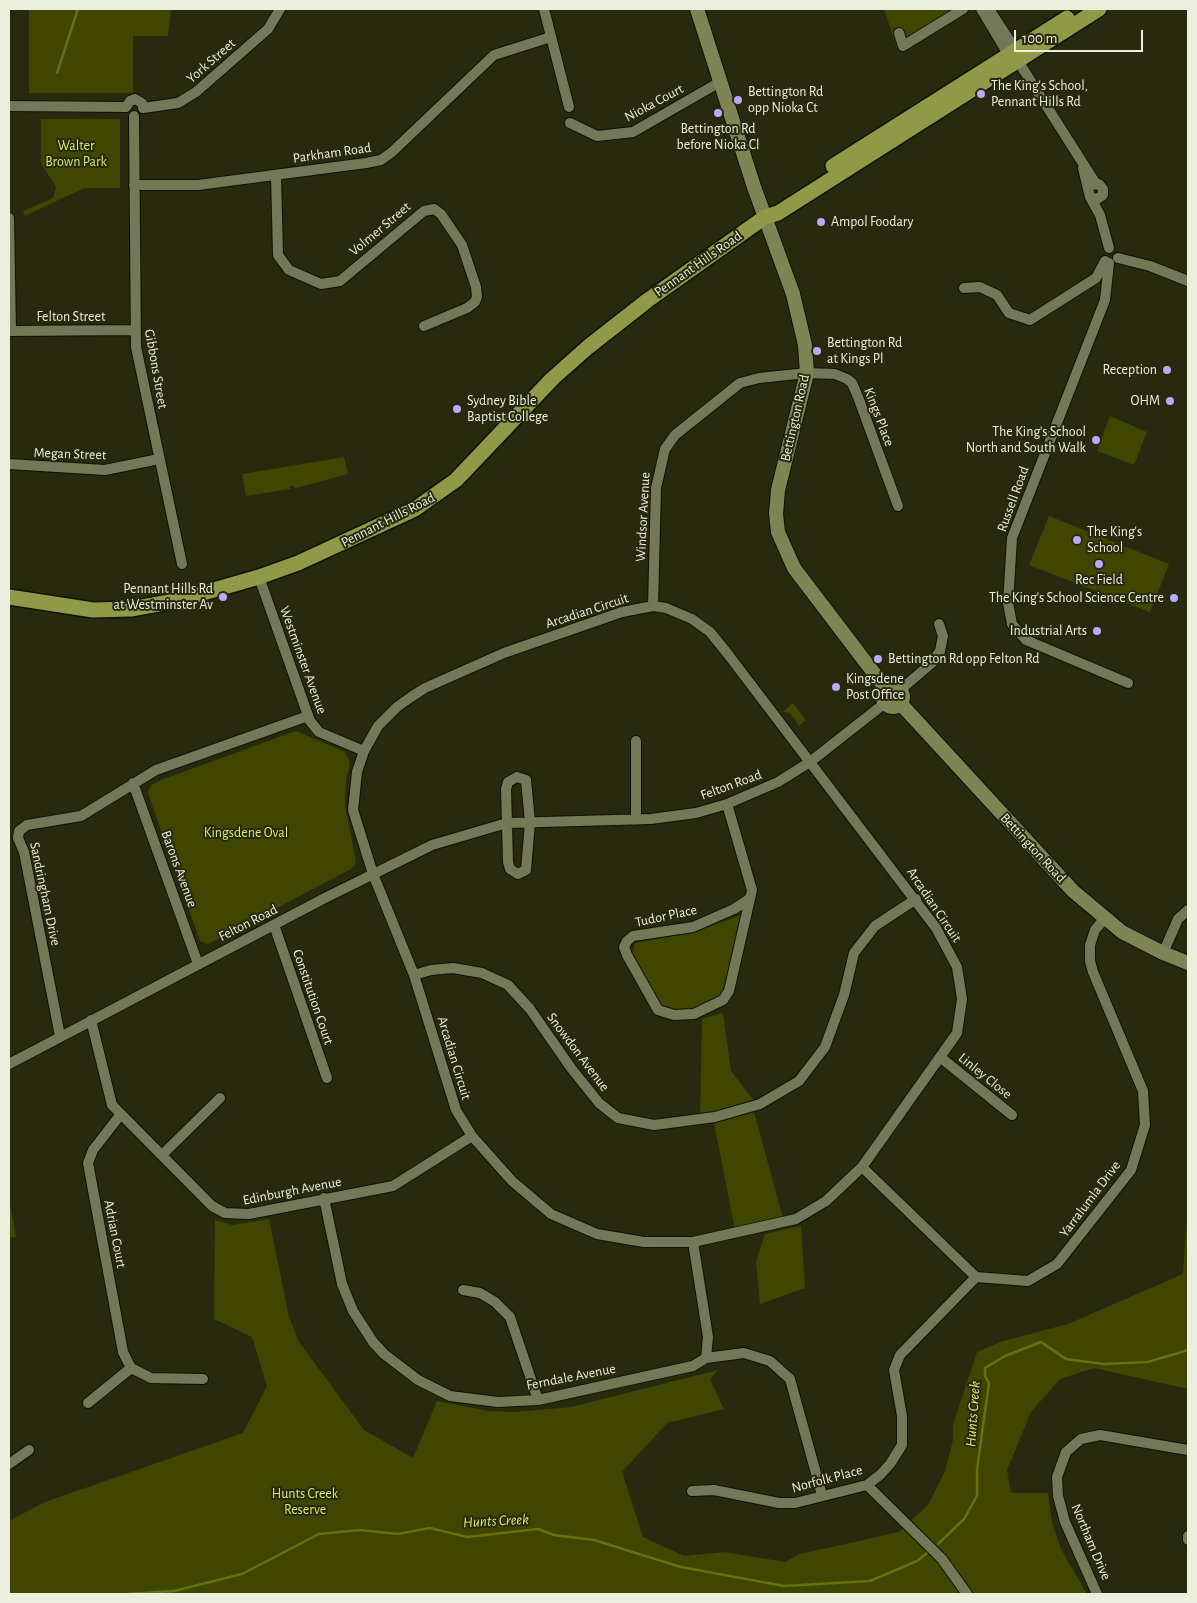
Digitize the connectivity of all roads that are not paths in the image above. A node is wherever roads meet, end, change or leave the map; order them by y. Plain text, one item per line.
1 (280, 9) edge
2 (544, 9) edge
3 (697, 9) edge
4 (963, 9) edge
5 (981, 9) edge
6 (989, 9) edge
7 (1082, 9) edge
8 (1100, 9) edge
9 (899, 34) dead end
10 (551, 37) junction
11 (1014, 55) junction
12 (720, 82) junction
13 (9, 106) edge
14 (126, 107) junction
15 (143, 108) junction
16 (569, 108) dead end
17 (134, 116) junction
18 (570, 123) dead end
19 (276, 175) junction
20 (134, 185) junction
21 (765, 217) junction
22 (9, 218) edge
23 (1111, 261) junction
24 (1188, 282) edge
25 (964, 288) dead end
26 (424, 326) dead end
27 (134, 330) junction
28 (10, 331) edge
29 (807, 373) junction
30 (159, 459) junction
31 (9, 464) edge
32 (898, 506) dead end
33 (182, 564) dead end
34 (259, 577) junction
35 (9, 597) edge
36 (653, 606) junction
37 (939, 624) dead end
38 (1128, 682) dead end
39 (893, 696) junction
40 (308, 716) junction
41 (636, 741) dead end
42 (364, 751) junction
43 (810, 762) junction
44 (133, 783) junction
45 (727, 804) junction
46 (636, 818) junction
47 (530, 822) junction
48 (507, 823) junction
49 (373, 874) junction
50 (749, 899) junction
51 (916, 899) junction
52 (1188, 910) edge
53 (1104, 919) junction
54 (274, 925) junction
55 (1163, 953) junction
56 (1188, 963) edge
57 (198, 964) junction
58 (414, 975) junction
59 (91, 1020) junction
60 (60, 1036) junction
61 (940, 1057) junction
62 (9, 1064) edge
63 (327, 1078) dead end
64 (220, 1098) dead end
65 (121, 1114) junction
66 (1012, 1115) dead end
67 (472, 1136) junction
68 (162, 1155) junction
69 (862, 1167) junction
70 (324, 1198) junction
71 (693, 1242) junction
72 (976, 1277) junction
73 (463, 1290) dead end
74 (706, 1358) junction
75 (131, 1368) junction
76 (203, 1379) dead end
77 (538, 1400) junction
78 (88, 1403) dead end
79 (29, 1450) dead end
80 (1188, 1450) edge
81 (9, 1464) edge
82 (867, 1484) junction
83 (692, 1491) dead end
84 (822, 1495) junction
85 (1188, 1536) edge
86 (1188, 1540) edge
87 (967, 1594) edge
88 (1097, 1594) edge

1 - 15 street, York Street
2 - 10 street
3 - 12 main road, Bettington Road
4 - 9 street
5 - 11 street
6 - 11 street
7 - 11 highway, Pennant Hills Road
8 - 11 highway, Pennant Hills Road
10 - 16 street
10 - 19 street, Parkham Road
11 - 21 highway, Pennant Hills Road
11 - 23 street
12 - 18 street, Nioka Court
12 - 21 main road, Bettington Road
13 - 14 street
14 - 15 street
14 - 17 street
15 - 17 street
17 - 20 street, Gibbons Street
19 - 20 street, Parkham Road
19 - 26 street, Volmer Street
20 - 27 street, Gibbons Street
21 - 29 main road, Bettington Road
21 - 34 highway, Pennant Hills Road
22 - 28 street
23 - 24 street
23 - 25 street
23 - 38 street, Russell Road
27 - 28 street, Felton Street
27 - 30 street, Gibbons Street
29 - 32 street, Kings Place
29 - 36 street, Windsor Avenue
29 - 39 main road, Bettington Road
30 - 31 street, Megan Street
30 - 33 street, Gibbons Street
34 - 35 highway, Pennant Hills Road
34 - 40 street, Westminster Avenue
36 - 42 street, Arcadian Circuit
36 - 43 street, Arcadian Circuit
37 - 39 street, Felton Road
39 - 43 street, Felton Road
39 - 53 main road, Bettington Road
40 - 42 street, Westminster Avenue
40 - 44 street, Sandringham Drive
41 - 46 street
42 - 49 street, Arcadian Circuit
43 - 45 street, Felton Road
43 - 51 street, Arcadian Circuit
44 - 57 street, Barons Avenue
44 - 60 street, Sandringham Drive
45 - 46 street, Felton Road
45 - 50 street, Tudor Place
46 - 47 street, Felton Road
47 - 48 street, Felton Road
47 - 48 street
47 - 48 street
48 - 49 street, Felton Road
49 - 54 street, Felton Road
49 - 58 street, Arcadian Circuit
50 - 50 street, Tudor Place
51 - 58 street, Snowdon Avenue
51 - 61 street, Arcadian Circuit
52 - 55 street
53 - 55 main road, Bettington Road
53 - 72 street, Yarralumla Drive
54 - 57 street, Felton Road
54 - 63 street, Constitution Court
55 - 56 main road, Bettington Road
57 - 59 street, Felton Road
58 - 67 street, Arcadian Circuit
59 - 60 street, Felton Road
59 - 65 street, Edinburgh Avenue
60 - 62 street, Felton Road
61 - 66 street, Linley Close
61 - 69 street, Arcadian Circuit
64 - 68 street
65 - 68 street, Edinburgh Avenue
65 - 75 street, Adrian Court
67 - 70 street, Edinburgh Avenue
67 - 71 street, Arcadian Circuit
68 - 70 street, Edinburgh Avenue
69 - 71 street, Arcadian Circuit
69 - 72 street
70 - 77 street, Ferndale Avenue
71 - 74 street
72 - 82 street, Norfolk Place
73 - 77 street
74 - 77 street, Ferndale Avenue
74 - 84 street, Ferndale Avenue
75 - 76 street
75 - 78 street
79 - 81 street
80 - 88 street, Northam Drive
82 - 84 street, Norfolk Place
82 - 87 street
83 - 84 street, Norfolk Place
85 - 86 street

